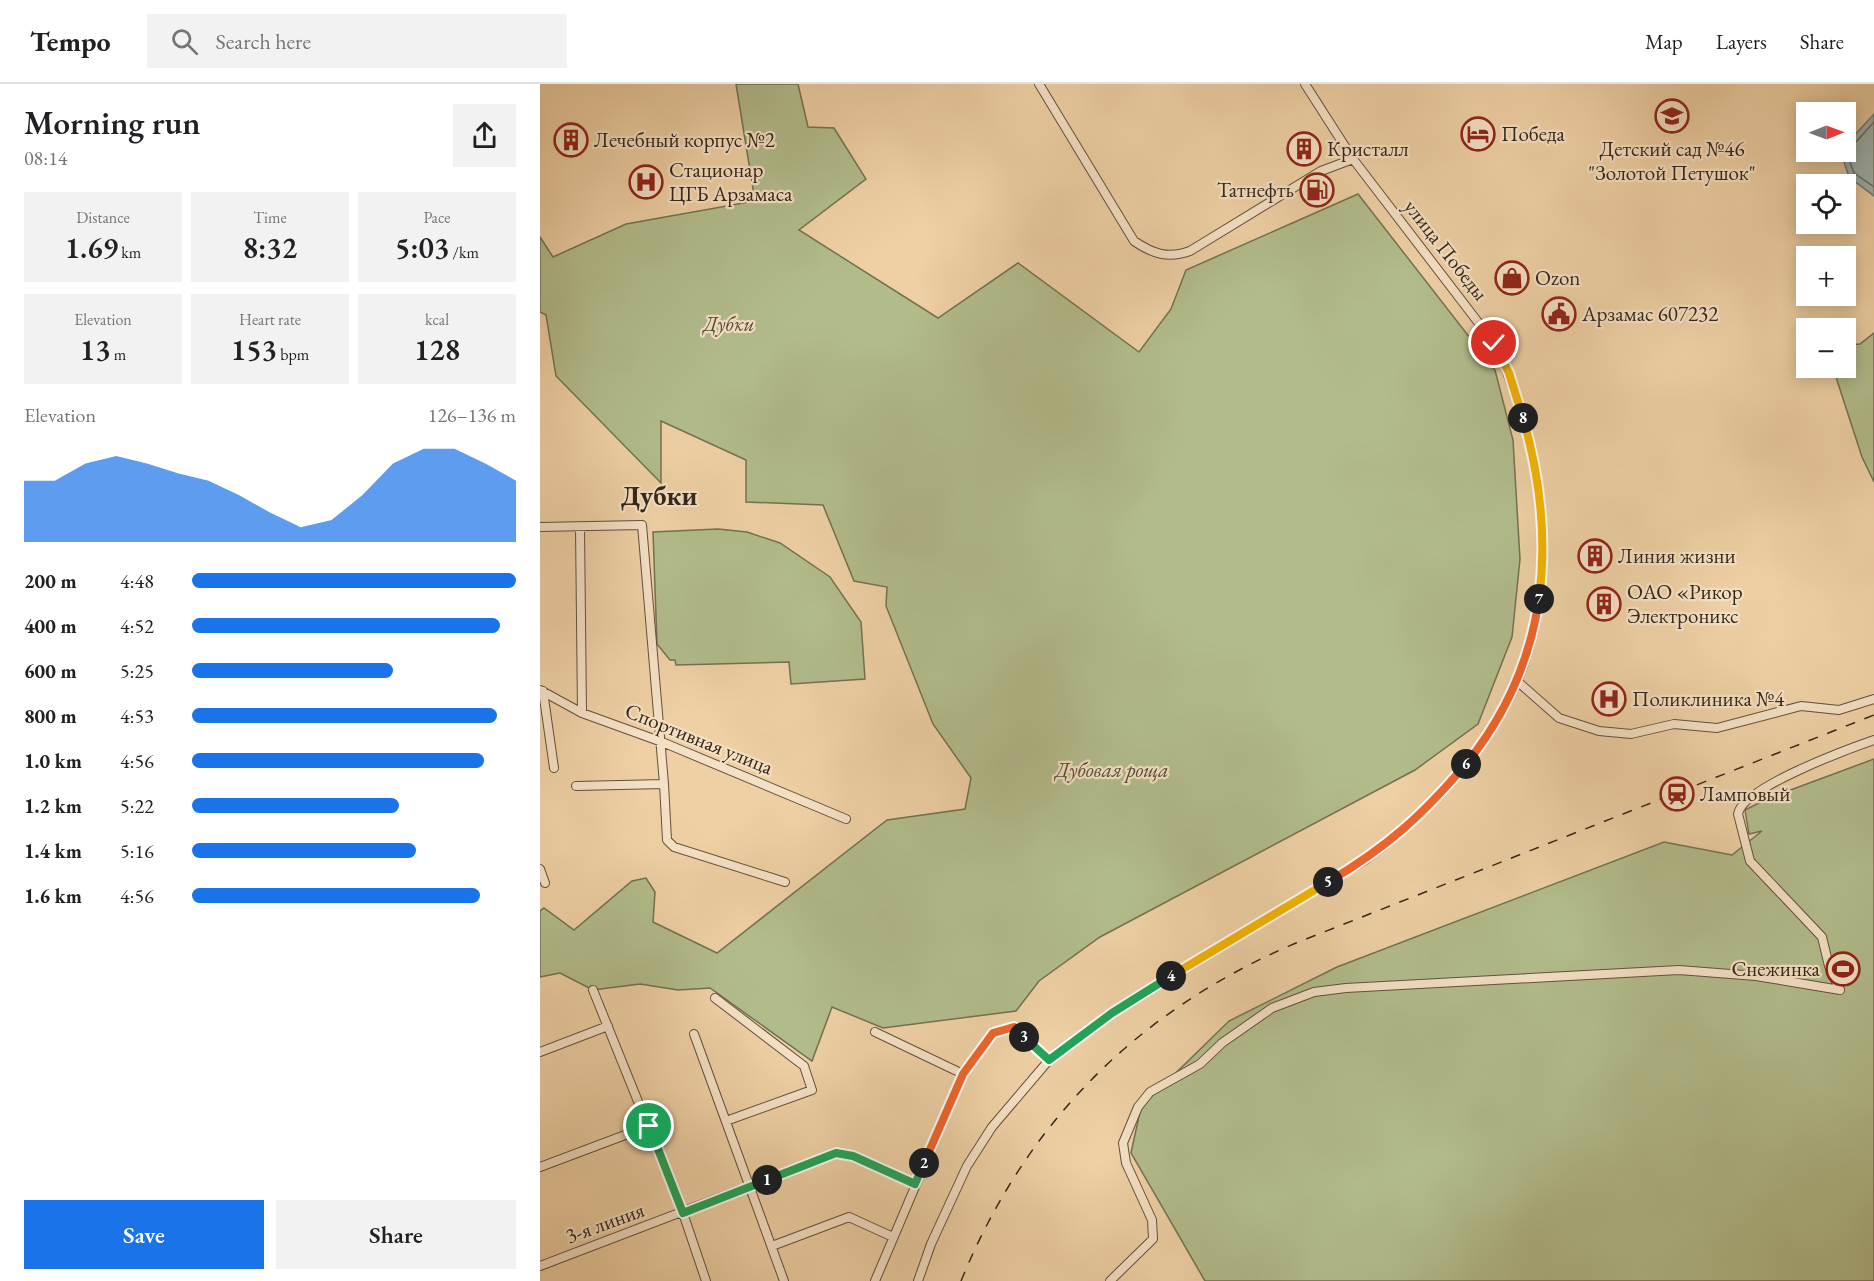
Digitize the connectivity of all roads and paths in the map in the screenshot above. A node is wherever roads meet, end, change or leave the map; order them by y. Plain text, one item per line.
1 (1039, 84) edge
2 (1305, 84) edge
3 (1353, 159) junction
4 (540, 527) edge
5 (580, 527) junction
6 (1517, 681) junction
7 (541, 691) edge
8 (1874, 699) edge
9 (582, 713) junction
10 (1874, 740) edge
11 (662, 742) junction
12 (554, 768) dead end
13 (664, 784) junction
14 (576, 786) dead end
15 (846, 819) dead end
16 (540, 869) edge
17 (785, 882) dead end
18 (545, 883) dead end
19 (593, 990) dead end
20 (715, 998) dead end
21 (608, 1026) junction
22 (875, 1032) dead end
23 (694, 1034) dead end
24 (540, 1052) edge
25 (1049, 1060) junction
26 (963, 1074) junction
27 (726, 1121) junction
28 (649, 1126) junction
29 (540, 1167) edge
30 (915, 1184) junction
31 (749, 1187) junction
32 (683, 1213) junction
33 (892, 1237) junction
34 (772, 1246) junction
35 (540, 1266) edge
36 (706, 1281) edge
37 (784, 1281) edge
38 (875, 1281) edge
39 (918, 1281) edge
40 (1110, 1281) edge

1 - 3 street
2 - 3 street, улица Победы
3 - 6 street, улица Победы
4 - 5 street
5 - 9 street
5 - 11 street
6 - 8 street
6 - 25 street, улица Победы
7 - 9 street, Спортивная улица
7 - 12 street
9 - 11 street, Спортивная улица
10 - 40 street
11 - 13 street
11 - 15 street, Спортивная улица
13 - 14 street
13 - 17 street
16 - 18 street
19 - 21 street
20 - 27 street
21 - 24 street
21 - 28 street
22 - 26 street
23 - 27 street
25 - 26 street
25 - 39 street, улица Победы
26 - 30 street
27 - 31 street
28 - 29 street
28 - 32 street
30 - 31 street, 3-я линия
30 - 33 street
31 - 32 street, 3-я линия
31 - 34 street
32 - 35 street, 3-я линия
32 - 36 street
33 - 34 street
33 - 38 street
34 - 37 street

